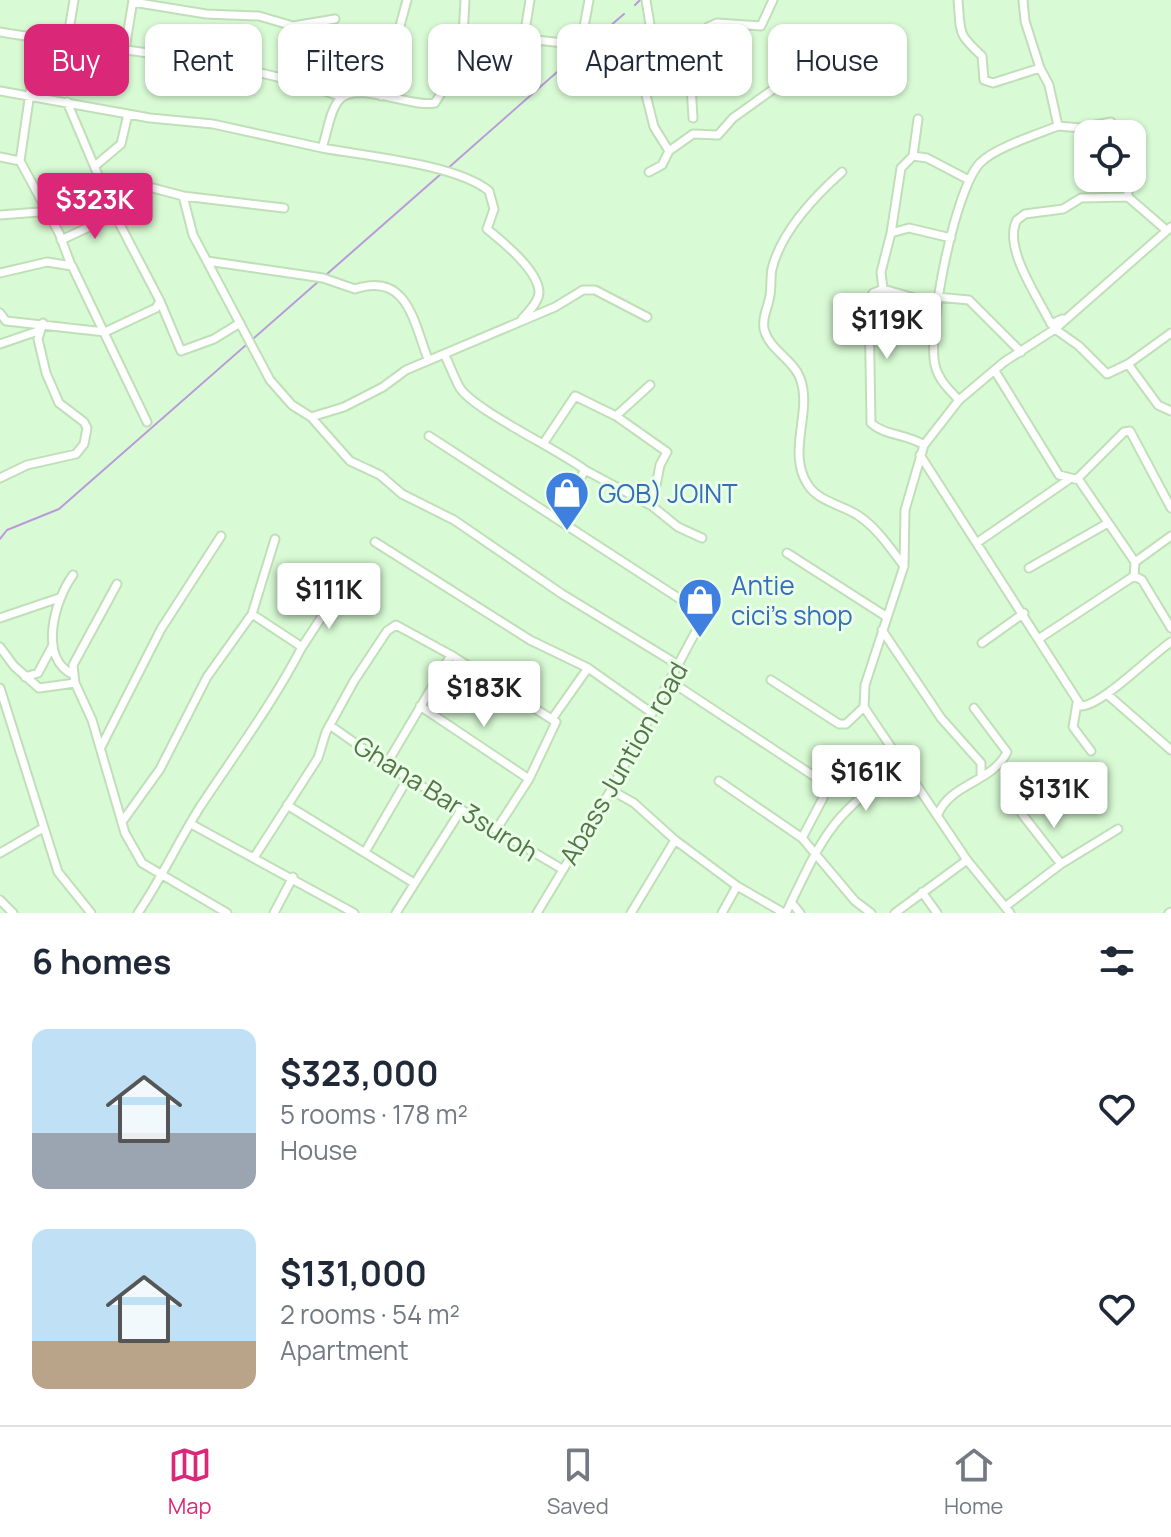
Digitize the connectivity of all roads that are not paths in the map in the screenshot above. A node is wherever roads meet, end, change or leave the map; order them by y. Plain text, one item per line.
1 (74, 0) edge
2 (407, 0) edge
3 (465, 0) edge
4 (530, 0) edge
5 (589, 0) edge
6 (646, 0) edge
7 (773, 0) edge
8 (958, 0) edge
9 (1023, 0) edge
10 (133, 1) edge
11 (335, 19) dead end
12 (70, 24) edge
13 (400, 24) edge
14 (464, 24) edge
15 (526, 24) edge
16 (584, 24) edge
17 (650, 24) edge
18 (129, 25) edge
19 (752, 25) edge
20 (0, 32) edge
21 (24, 36) edge
22 (129, 50) edge
23 (1040, 68) junction
24 (0, 91) edge
25 (768, 93) edge
26 (24, 94) edge
27 (28, 96) edge
28 (34, 96) edge
29 (381, 96) edge
30 (439, 96) edge
31 (648, 96) edge
32 (693, 96) edge
33 (343, 97) joint
34 (67, 102) junction
35 (128, 114) junction
36 (693, 118) dead end
37 (918, 119) dead end
38 (1058, 126) junction
39 (1074, 127) edge
40 (322, 148) junction
41 (669, 151) junction
42 (913, 156) junction
43 (0, 157) edge
44 (20, 161) junction
45 (95, 166) junction
46 (649, 172) dead end
47 (842, 172) dead end
48 (969, 180) junction
49 (104, 186) junction
50 (1128, 192) edge
51 (183, 196) junction
52 (1128, 197) junction
53 (284, 208) dead end
54 (0, 215) edge
55 (48, 215) junction
56 (115, 215) junction
57 (1168, 228) edge
58 (891, 233) junction
59 (951, 238) junction
60 (61, 240) junction
61 (207, 261) junction
62 (71, 265) junction
63 (0, 273) edge
64 (883, 289) junction
65 (937, 300) junction
66 (160, 301) junction
67 (1073, 311) junction
68 (0, 313) edge
69 (647, 317) dead end
70 (521, 321) junction
71 (240, 323) junction
72 (41, 327) junction
73 (1055, 329) junction
74 (105, 332) junction
75 (1171, 333) edge
76 (0, 344) edge
77 (1021, 352) junction
78 (444, 354) junction
79 (428, 359) junction
80 (1128, 364) junction
81 (995, 371) junction
82 (650, 385) dead end
83 (959, 400) junction
84 (1171, 411) edge
85 (616, 416) junction
86 (311, 417) junction
87 (147, 422) dead end
88 (429, 436) dead end
89 (543, 444) junction
90 (924, 445) junction
91 (920, 455) junction
92 (585, 470) junction
93 (0, 478) edge
94 (1073, 479) junction
95 (652, 506) junction
96 (1171, 508) edge
97 (558, 519) junction
98 (1108, 523) junction
99 (221, 536) dead end
100 (1171, 536) edge
101 (702, 538) dead end
102 (275, 539) dead end
103 (375, 542) dead end
104 (978, 542) junction
105 (787, 553) dead end
106 (1135, 562) junction
107 (904, 566) junction
108 (1029, 568) dead end
109 (73, 575) dead end
110 (1134, 576) junction
111 (117, 584) dead end
112 (59, 598) junction
113 (334, 598) dead end
114 (1024, 613) junction
115 (252, 614) junction
116 (887, 617) junction
117 (0, 618) edge
118 (1171, 628) edge
119 (882, 630) junction
120 (1040, 638) junction
121 (1171, 642) edge
122 (982, 643) dead end
123 (53, 644) junction
124 (0, 647) edge
125 (302, 647) junction
126 (451, 655) junction
127 (680, 666) junction
128 (588, 668) junction
129 (25, 677) junction
130 (74, 679) junction
131 (771, 680) dead end
132 (670, 681) junction
133 (0, 688) edge
134 (1108, 695) junction
135 (2, 699) edge
136 (1077, 703) junction
137 (420, 706) junction
138 (864, 707) junction
139 (974, 708) dead end
140 (652, 713) junction
141 (552, 719) junction
142 (331, 726) junction
143 (101, 747) junction
144 (1171, 750) edge
145 (1091, 751) dead end
146 (386, 765) junction
147 (906, 765) junction
148 (981, 777) junction
149 (408, 778) junction
150 (529, 779) junction
151 (719, 781) dead end
152 (611, 790) junction
153 (287, 805) junction
154 (461, 810) junction
155 (938, 814) junction
156 (1022, 814) dead end
157 (122, 822) junction
158 (191, 824) junction
159 (43, 828) junction
160 (1118, 829) dead end
161 (496, 830) junction
162 (802, 838) junction
163 (675, 840) junction
164 (815, 850) junction
165 (365, 852) junction
166 (0, 853) edge
167 (255, 856) junction
168 (967, 860) junction
169 (1061, 864) junction
170 (562, 869) junction
171 (293, 877) junction
172 (162, 878) junction
173 (414, 883) junction
174 (737, 886) junction
175 (922, 892) junction
176 (0, 900) edge
177 (791, 902) junction
178 (1008, 910) edge
179 (13, 913) edge
180 (91, 913) edge
181 (138, 913) edge
182 (227, 913) edge
183 (274, 913) edge
184 (354, 913) edge
185 (396, 913) edge
186 (537, 913) edge
187 (632, 913) edge
188 (722, 913) edge
189 (785, 913) edge
190 (800, 913) edge
191 (871, 913) edge
192 (895, 913) edge
193 (937, 913) edge

1 - 12 street
2 - 13 street
3 - 14 street
4 - 15 street
5 - 16 street
6 - 17 street
7 - 19 street
8 - 23 street
9 - 23 street
10 - 11 street
10 - 18 street
20 - 21 street
22 - 33 street
23 - 38 street
24 - 26 street
25 - 41 street
27 - 44 street
28 - 34 street
29 - 30 street
31 - 41 street
32 - 36 street
33 - 40 street
34 - 35 street
34 - 45 street
35 - 40 street
35 - 45 street
37 - 42 street
38 - 39 street
38 - 48 street
40 - 70 street
41 - 46 street
42 - 48 street
42 - 58 street
43 - 44 street
44 - 55 street
45 - 49 street
47 - 107 street
48 - 59 street
49 - 51 street
49 - 56 street
50 - 52 street
51 - 53 street
51 - 61 street
52 - 57 street
52 - 67 street
54 - 55 street
55 - 60 street
56 - 60 street
56 - 66 street
57 - 67 street
58 - 59 street
58 - 64 street
59 - 65 street
60 - 62 street
61 - 71 street
61 - 79 street
62 - 63 street
62 - 74 street
64 - 65 street
64 - 90 street
65 - 77 street
65 - 83 street
66 - 71 street
66 - 74 street
67 - 73 street
68 - 72 street
69 - 70 street
70 - 78 street
71 - 86 street
72 - 74 street
72 - 76 street
72 - 93 street
73 - 77 street
73 - 80 street
74 - 87 street
75 - 80 street
77 - 81 street
78 - 79 street
78 - 89 street
79 - 86 street
80 - 84 street
81 - 83 street
81 - 94 street
82 - 85 street
83 - 90 street
85 - 89 street
85 - 95 street
86 - 127 street
88 - 97 street
89 - 92 street
90 - 91 street
91 - 104 street
91 - 107 street
92 - 95 street
92 - 97 street
94 - 96 street
94 - 98 street
94 - 104 street
95 - 101 street
97 - 127 street, Abass Juntion road
98 - 106 street
98 - 108 street
99 - 143 street
100 - 106 street
102 - 115 street
103 - 128 street
104 - 114 street
105 - 116 street
106 - 110 street
107 - 116 street
109 - 112 street
110 - 118 street
110 - 120 street
111 - 130 street
112 - 117 street
112 - 123 street
113 - 125 street
114 - 120 street
114 - 122 street
115 - 125 street
115 - 157 street
116 - 119 street
119 - 138 street
119 - 148 street
120 - 136 street
121 - 134 street
123 - 129 street
123 - 130 street
124 - 129 street
125 - 158 street
126 - 137 street
126 - 141 street
126 - 142 street
127 - 132 street, Abass Juntion road
128 - 140 street
128 - 141 street
129 - 130 street
130 - 143 street
131 - 138 street
132 - 140 street, Abass Juntion road
132 - 162 street
133 - 135 street
134 - 136 street
134 - 144 street
135 - 159 street
136 - 145 street
137 - 146 street
137 - 150 street
138 - 147 street
139 - 148 street
140 - 152 street, Abass Juntion road
141 - 150 street
142 - 146 street, Ghana Bar 3suroh
142 - 153 street
143 - 157 street
146 - 149 street, Ghana Bar 3suroh
147 - 155 street
147 - 164 street
148 - 155 street
149 - 154 street, Ghana Bar 3suroh
149 - 165 street
150 - 161 street
151 - 162 street
152 - 163 street
152 - 170 street, Abass Juntion road
153 - 165 street
153 - 167 street
154 - 161 street, Ghana Bar 3suroh
154 - 173 street
155 - 168 street
156 - 169 street
157 - 172 street
158 - 167 street
158 - 172 street
159 - 166 street
159 - 180 street
160 - 169 street
161 - 170 street, Ghana Bar 3suroh
162 - 164 street
163 - 174 street
163 - 187 street
164 - 177 street
164 - 191 street
165 - 173 street
167 - 171 street
168 - 175 street
168 - 178 street
169 - 178 street
170 - 186 street, Abass Juntion road
171 - 183 street
171 - 184 street
172 - 181 street
172 - 182 street
173 - 185 street
174 - 188 street
174 - 189 street
175 - 192 street
175 - 193 street
176 - 179 street
177 - 189 street
177 - 190 street

